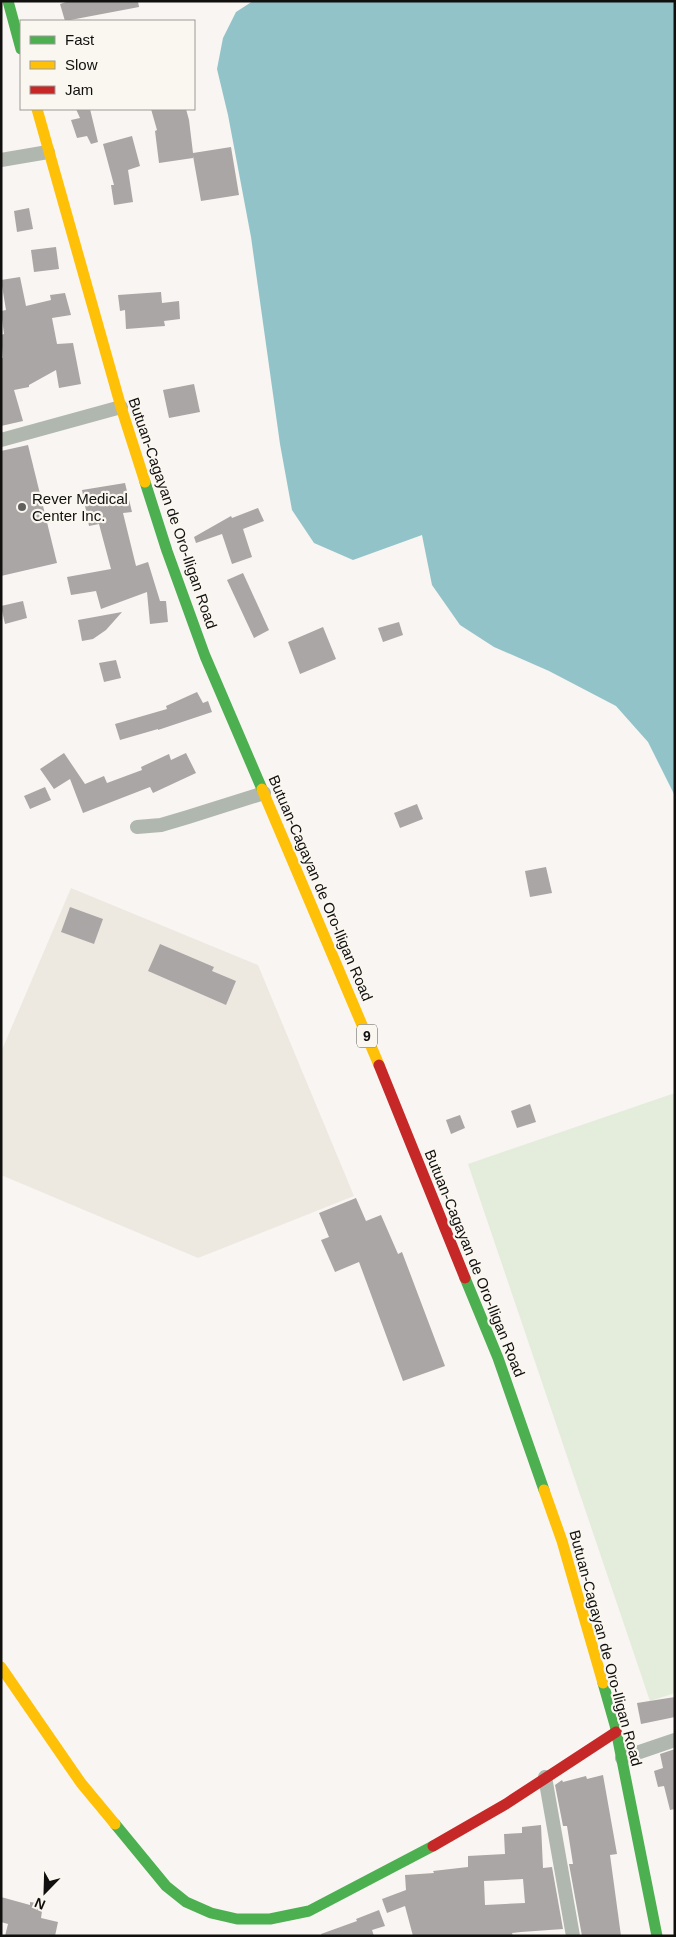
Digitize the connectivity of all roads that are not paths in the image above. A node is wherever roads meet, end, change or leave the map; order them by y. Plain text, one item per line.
1 (8, 1) edge
2 (20, 45) edge
3 (37, 110) edge
4 (47, 149) junction
5 (1, 160) edge
6 (121, 407) junction
7 (1, 440) edge
8 (264, 793) junction
9 (137, 827) dead end
10 (1, 1667) edge
11 (616, 1732) junction
12 (675, 1740) edge
13 (622, 1758) junction
14 (545, 1776) junction
15 (572, 1936) edge
16 (657, 1936) edge

1 - 2 main road
3 - 4 main road, Butuan-Cagayan de Oro-Iligan Road / 9
4 - 5 street
4 - 6 main road, Butuan-Cagayan de Oro-Iligan Road / 9
6 - 7 street
6 - 8 main road, Butuan-Cagayan de Oro-Iligan Road / 9
8 - 9 street
8 - 11 main road, Butuan-Cagayan de Oro-Iligan Road / 9
10 - 14 main road
11 - 13 main road, Butuan-Cagayan de Oro-Iligan Road / 9
11 - 14 main road
12 - 13 street
13 - 16 main road, Butuan-Cagayan de Oro-Iligan Road / 9
14 - 15 street

